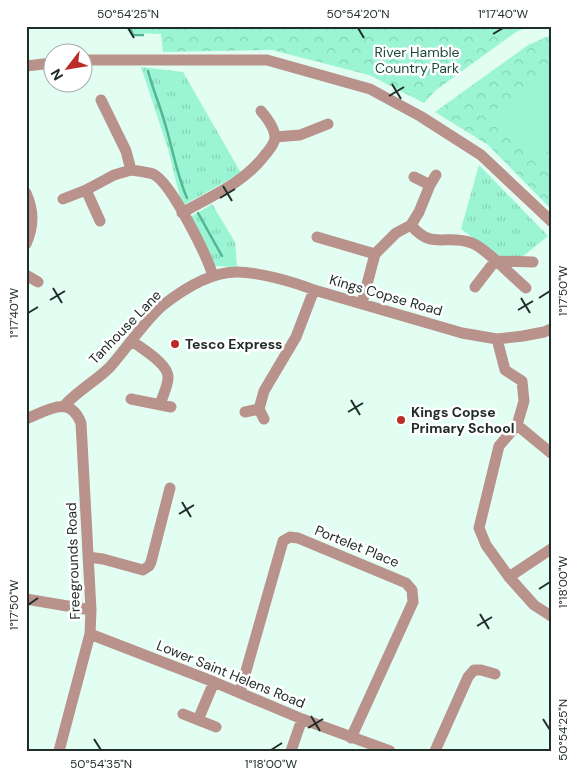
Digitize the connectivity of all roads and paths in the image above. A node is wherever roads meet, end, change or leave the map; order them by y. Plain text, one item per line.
1 (92, 60) edge
2 (42, 64) edge
3 (26, 66) edge
4 (100, 100) dead end
5 (262, 115) dead end
6 (321, 124) dead end
7 (275, 138) junction
8 (130, 170) junction
9 (414, 177) dead end
10 (86, 190) junction
11 (26, 193) edge
12 (63, 199) dead end
13 (182, 213) junction
14 (100, 221) dead end
15 (551, 221) edge
16 (411, 225) junction
17 (332, 227) dead end
18 (317, 237) dead end
19 (328, 239) junction
20 (26, 244) edge
21 (375, 254) junction
22 (495, 261) junction
23 (533, 262) dead end
24 (26, 275) edge
25 (213, 276) junction
26 (38, 282) dead end
27 (475, 287) dead end
28 (526, 288) dead end
29 (314, 290) junction
30 (362, 303) junction
31 (551, 329) edge
32 (497, 339) junction
33 (132, 341) junction
34 (132, 399) dead end
35 (64, 406) junction
36 (245, 412) dead end
37 (26, 419) edge
38 (517, 425) junction
39 (551, 453) edge
40 (170, 492) dead end
41 (551, 549) edge
42 (88, 557) junction
43 (510, 578) junction
44 (26, 599) edge
45 (91, 610) junction
46 (551, 616) edge
47 (90, 634) junction
48 (495, 674) dead end
49 (214, 682) junction
50 (240, 692) junction
51 (182, 714) dead end
52 (302, 719) junction
53 (198, 720) junction
54 (216, 727) dead end
55 (351, 738) junction
56 (59, 751) edge
57 (292, 751) edge
58 (390, 751) edge
59 (435, 751) edge

1 - 15 street
2 - 3 street
4 - 8 street
5 - 7 street
6 - 7 street
7 - 13 street
8 - 10 street
8 - 13 street
9 - 16 street
10 - 12 street
10 - 14 street
11 - 20 street
13 - 25 street
16 - 21 street
16 - 22 street
17 - 19 street
18 - 19 street
19 - 21 street
21 - 30 street
22 - 23 street
22 - 27 street
22 - 28 street
24 - 26 street
25 - 29 street, Kings Copse Road
25 - 33 street, Tanhouse Lane
29 - 30 street, Kings Copse Road
29 - 36 street
30 - 32 street, Kings Copse Road
31 - 32 street, Kings Copse Road
32 - 38 street
33 - 34 street
33 - 35 street, Tanhouse Lane
35 - 37 street
35 - 42 street, Freegrounds Road
38 - 39 street
38 - 43 street
40 - 42 street
41 - 43 street
42 - 45 street, Freegrounds Road
43 - 46 street
44 - 45 street
45 - 47 street, Freegrounds Road
47 - 49 street, Lower Saint Helens Road
47 - 56 street, Freegrounds Road
48 - 59 street
49 - 50 street, Lower Saint Helens Road
49 - 53 street
50 - 52 street, Lower Saint Helens Road
50 - 55 street, Portelet Place
51 - 53 street
52 - 55 street, Lower Saint Helens Road
52 - 57 street
53 - 54 street
55 - 58 street, Lower Saint Helens Road

